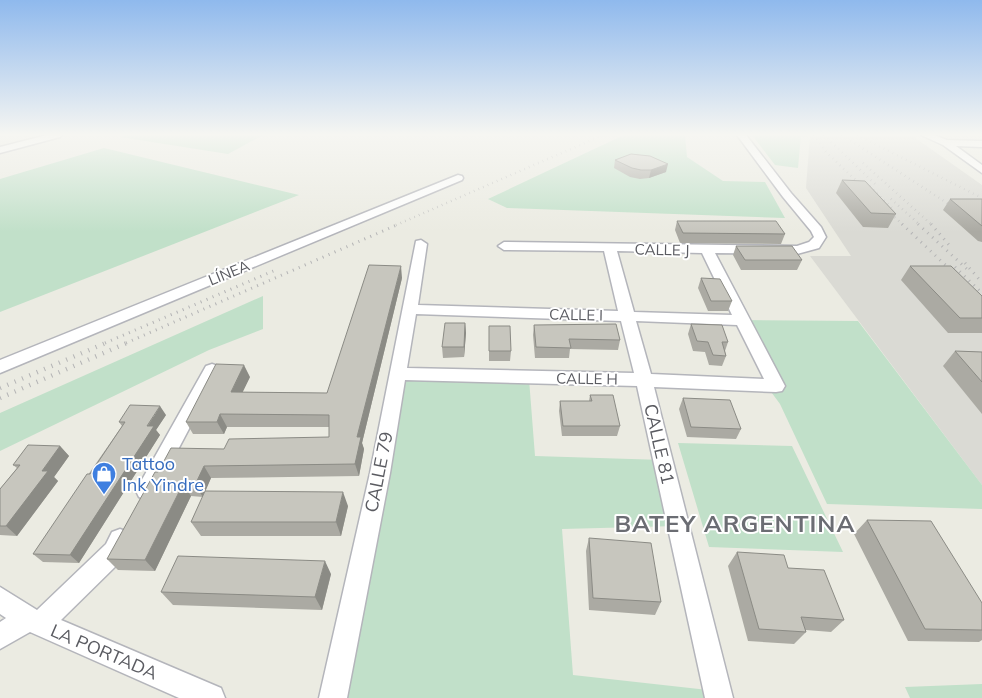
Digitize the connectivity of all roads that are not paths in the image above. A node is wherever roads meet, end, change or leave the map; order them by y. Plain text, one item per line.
1 (766, 168) edge
2 (458, 178) dead end
3 (422, 244) dead end
4 (504, 246) dead end
5 (610, 249) junction
6 (707, 250) junction
7 (409, 309) junction
8 (628, 316) junction
9 (742, 320) junction
10 (0, 367) edge
11 (212, 370) edge
12 (397, 374) junction
13 (645, 380) junction
14 (0, 599) edge
15 (34, 622) junction
16 (0, 636) edge
17 (198, 696) edge
18 (333, 698) edge
19 (719, 698) edge

1 - 6 street, CALLE J
2 - 10 street, LÍNEA
3 - 7 street, CALLE 79
4 - 5 street, CALLE J
5 - 6 street, CALLE J
5 - 8 street, CALLE 81
6 - 9 street
7 - 8 street, CALLE I
7 - 12 street, CALLE 79
8 - 9 street, CALLE I
8 - 13 street, CALLE 81
9 - 13 street, CALLE H
11 - 15 street
12 - 13 street, CALLE H
12 - 18 street, CALLE 79
13 - 19 street, CALLE 81
14 - 15 street, LA PORTADA
15 - 16 street
15 - 17 street, LA PORTADA

